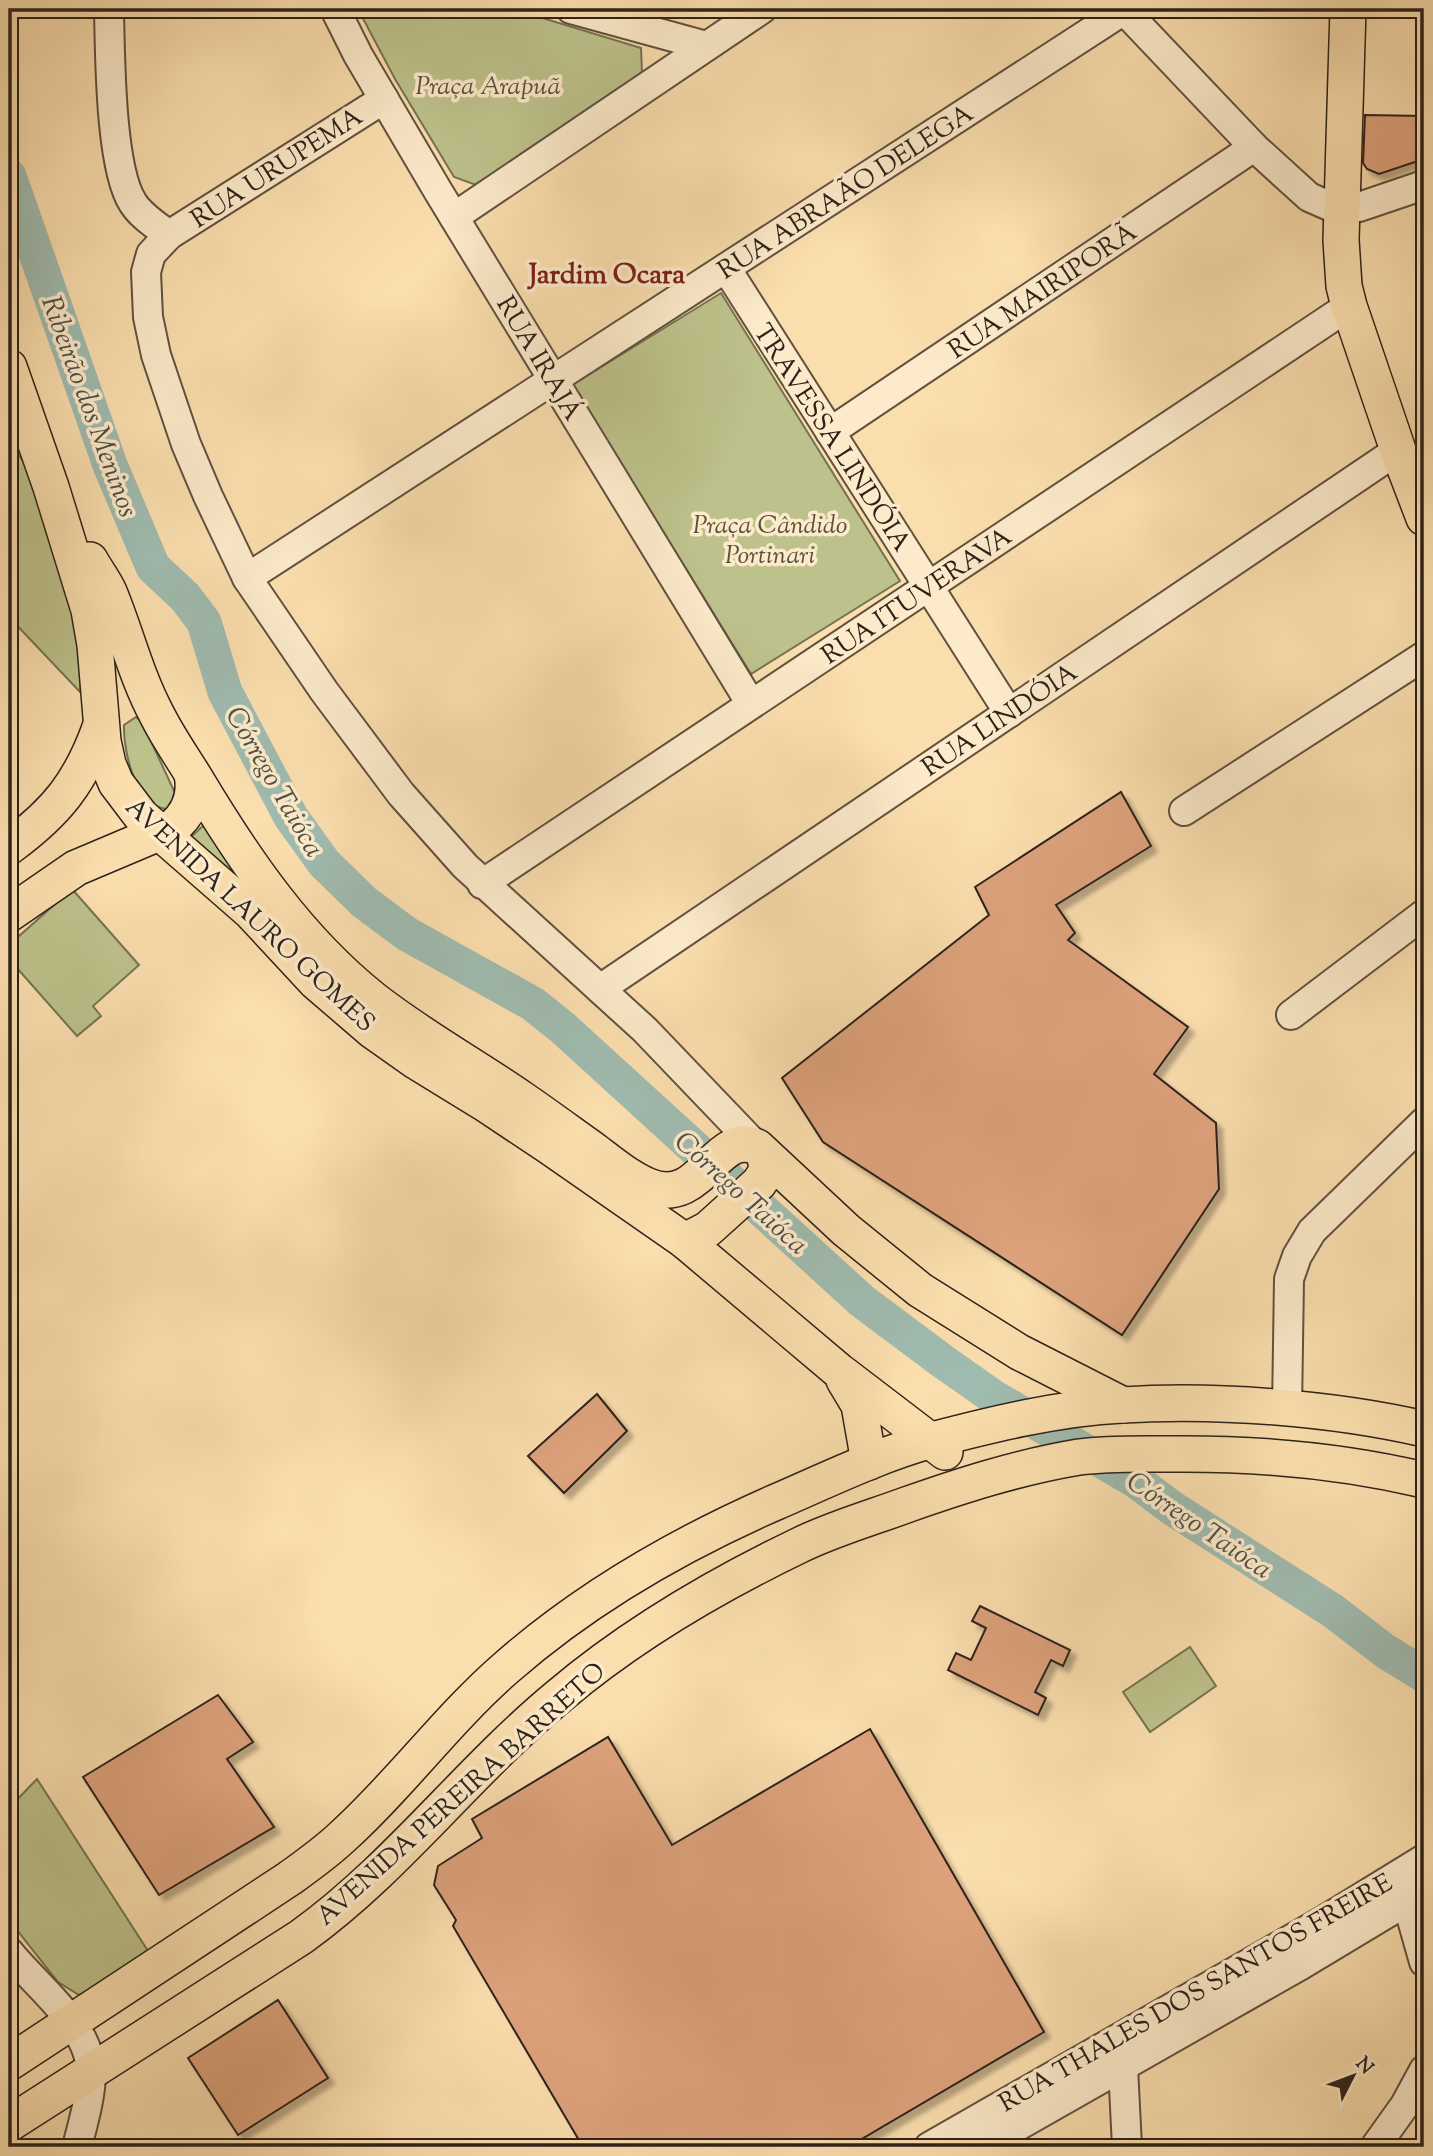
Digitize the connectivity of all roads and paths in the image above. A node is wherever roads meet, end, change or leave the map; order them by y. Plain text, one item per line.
1 (109, 9) edge
2 (335, 9) edge
3 (571, 9) edge
4 (762, 9) edge
5 (1124, 9) edge
6 (1349, 9) edge
7 (706, 46) junction
8 (384, 99) junction
9 (1254, 147) junction
10 (1424, 185) edge
11 (1342, 208) junction
12 (454, 217) junction
13 (169, 236) junction
14 (726, 268) junction
15 (1349, 306) junction
16 (9, 367) edge
17 (553, 380) junction
18 (830, 432) junction
19 (1398, 450) junction
20 (58, 507) junction
21 (1424, 518) edge
22 (247, 578) junction
23 (928, 586) junction
24 (1424, 656) edge
25 (751, 705) junction
26 (1009, 713) junction
27 (158, 717) junction
28 (102, 721) junction
29 (192, 774) junction
30 (1184, 811) dead end
31 (160, 834) junction
32 (9, 847) edge
33 (76, 868) junction
34 (206, 873) junction
35 (482, 884) junction
36 (9, 914) edge
37 (1424, 914) edge
38 (600, 989) junction
39 (1291, 1015) dead end
40 (1424, 1122) edge
41 (743, 1151) junction
42 (685, 1241) junction
43 (838, 1371) junction
44 (1123, 1405) junction
45 (1287, 1410) junction
46 (1424, 1429) edge
47 (930, 1441) junction
48 (869, 1462) junction
49 (982, 1478) junction
50 (1424, 1480) edge
51 (1424, 1859) edge
52 (1393, 1877) junction
53 (1416, 1897) edge
54 (12, 1956) edge
55 (1424, 1962) edge
56 (1149, 2020) junction
57 (72, 2023) junction
58 (23, 2054) edge
59 (1123, 2067) junction
60 (1424, 2070) edge
61 (91, 2072) junction
62 (1415, 2105) edge
63 (9, 2124) edge
64 (77, 2147) edge
65 (929, 2147) edge
66 (981, 2147) edge
67 (1127, 2147) edge
68 (1375, 2147) edge

1 - 13 street
2 - 8 street, RUA IRAJÁ
3 - 7 street
4 - 7 street
5 - 9 street
5 - 14 street, RUA ABRAÃO DELEGA
6 - 11 main road
7 - 12 street
8 - 12 street, RUA IRAJÁ
8 - 13 street, RUA URUPEMA
9 - 11 street
9 - 18 street, RUA MAIRIPORÃ
10 - 11 street
11 - 15 main road
12 - 17 street, RUA IRAJÁ
13 - 22 street
14 - 17 street, RUA ABRAÃO DELEGA
14 - 18 street, TRAVESSA LINDÓIA
15 - 19 main road
15 - 23 street, RUA ITUVERAVA
16 - 20 main road, AVENIDA LAURO GOMES
17 - 22 street, RUA ABRAÃO DELEGA
17 - 25 street, RUA IRAJÁ
18 - 23 street, TRAVESSA LINDÓIA
19 - 21 main road
19 - 26 street, RUA LINDÓIA
20 - 27 main road, AVENIDA LAURO GOMES
20 - 28 main road, AVENIDA LAURO GOMES
22 - 35 street
23 - 25 street, RUA ITUVERAVA
23 - 26 street, TRAVESSA LINDÓIA
24 - 30 street
25 - 35 street, RUA ITUVERAVA
26 - 38 street, RUA LINDÓIA
27 - 28 main road
27 - 29 main road, AVENIDA LAURO GOMES
28 - 31 main road, AVENIDA LAURO GOMES
28 - 32 main road
29 - 31 main road
29 - 41 main road, AVENIDA LAURO GOMES
31 - 33 main road
31 - 34 main road, AVENIDA LAURO GOMES
33 - 34 main road
33 - 36 main road
34 - 42 main road, AVENIDA LAURO GOMES
35 - 38 street
37 - 39 street
38 - 41 street
40 - 45 street
41 - 42 main road
41 - 44 main road
42 - 43 main road, AVENIDA LAURO GOMES
43 - 47 main road, AVENIDA LAURO GOMES
43 - 48 main road, AVENIDA LAURO GOMES
44 - 45 main road, AVENIDA PEREIRA BARRETO
44 - 47 main road, AVENIDA PEREIRA BARRETO
45 - 46 main road, AVENIDA PEREIRA BARRETO
47 - 48 main road, AVENIDA PEREIRA BARRETO
47 - 49 main road, AVENIDA LAURO GOMES
48 - 57 main road, AVENIDA PEREIRA BARRETO
49 - 50 main road, AVENIDA PEREIRA BARRETO
49 - 61 main road, AVENIDA PEREIRA BARRETO
51 - 52 street, RUA THALES DOS SANTOS FREIRE
52 - 53 street
52 - 56 street, RUA THALES DOS SANTOS FREIRE
53 - 55 street
53 - 59 street, RUA THALES DOS SANTOS FREIRE
54 - 57 street
54 - 58 street
56 - 59 street
56 - 65 street, RUA THALES DOS SANTOS FREIRE
57 - 58 main road, AVENIDA PEREIRA BARRETO
57 - 61 street
59 - 66 street, RUA THALES DOS SANTOS FREIRE
59 - 67 street
60 - 62 street
61 - 63 main road, AVENIDA PEREIRA BARRETO
61 - 64 street
62 - 68 street

